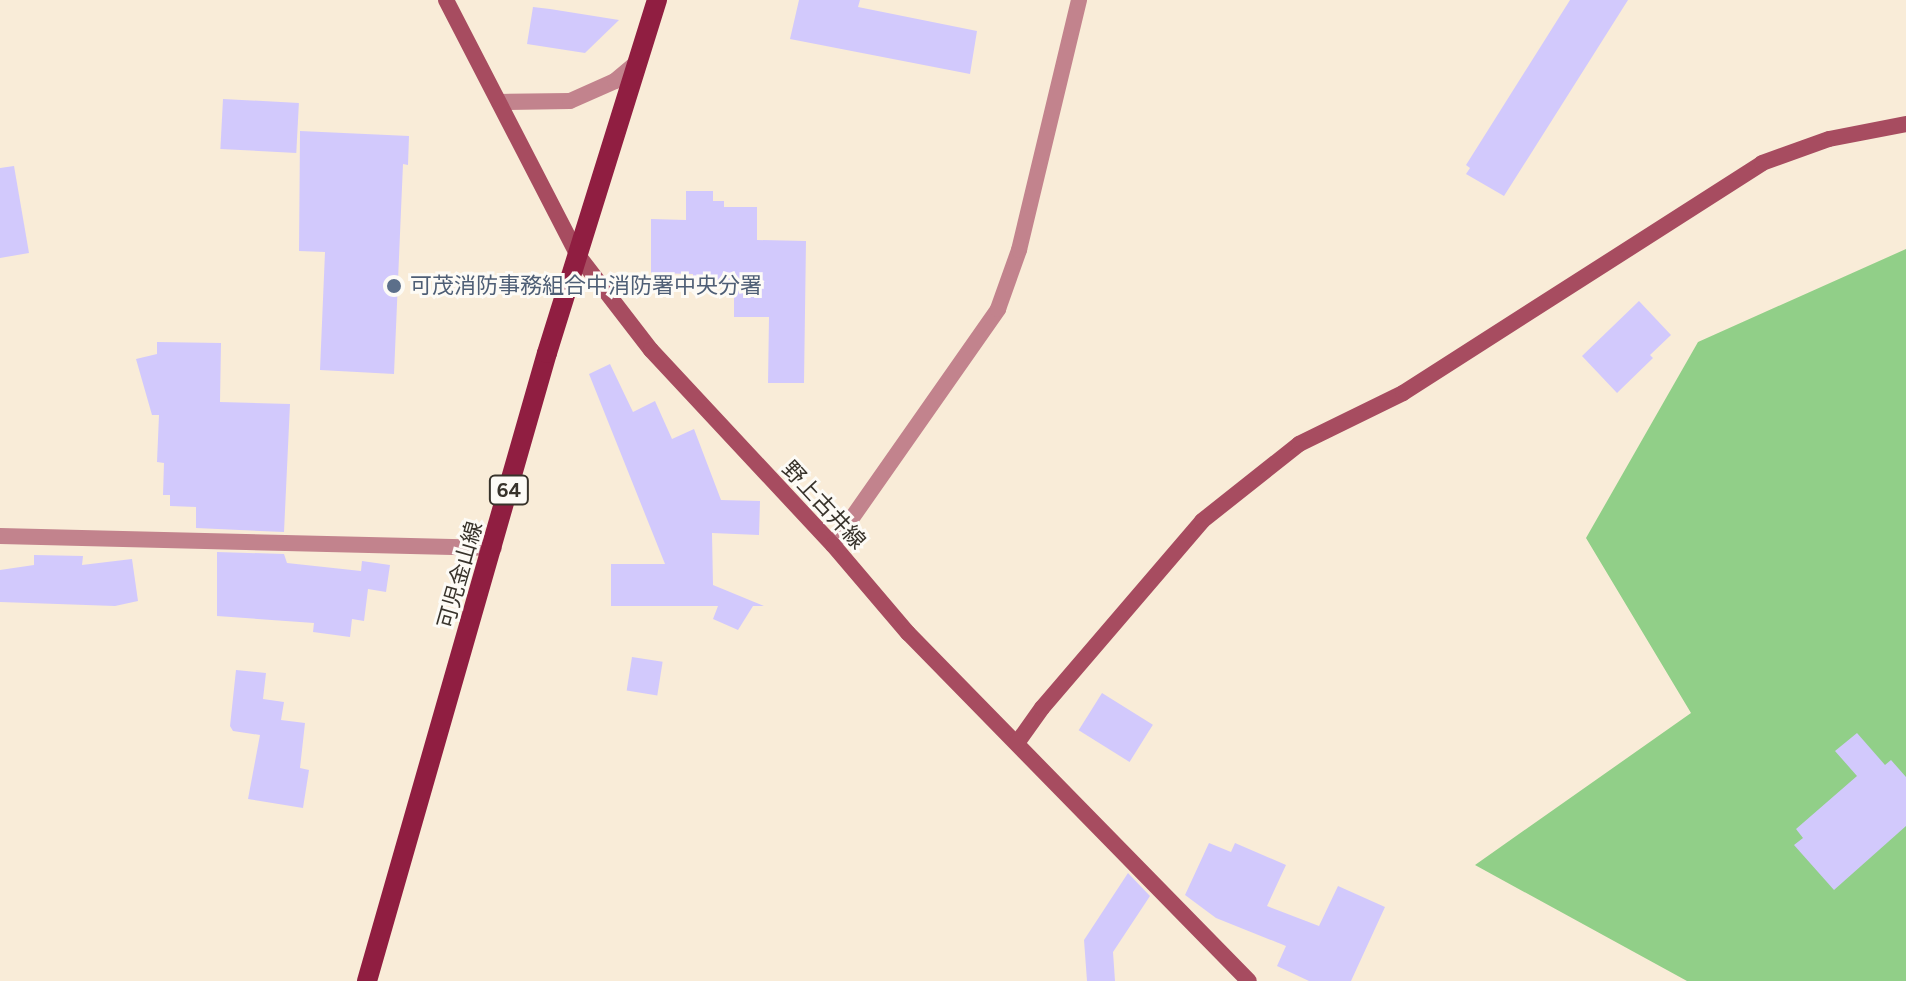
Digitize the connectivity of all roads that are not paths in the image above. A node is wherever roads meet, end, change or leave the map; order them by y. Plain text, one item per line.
1 (446, 0) edge
2 (657, 0) edge
3 (1079, 0) edge
4 (638, 62) junction
5 (499, 102) junction
6 (1906, 124) edge
7 (577, 254) junction
8 (0, 536) edge
9 (833, 545) junction
10 (494, 548) junction
11 (1017, 743) junction
12 (367, 981) edge
13 (1249, 981) edge

1 - 5 main road, 野上古井線
2 - 4 main road, 可児金山線 / 64
3 - 9 street
4 - 5 street
4 - 7 main road, 可児金山線 / 64
5 - 7 main road, 野上古井線
6 - 11 main road
7 - 9 main road, 野上古井線
7 - 10 main road, 可児金山線 / 64
8 - 10 street
9 - 11 main road, 野上古井線
10 - 12 main road, 可児金山線 / 64
11 - 13 main road, 野上古井線

